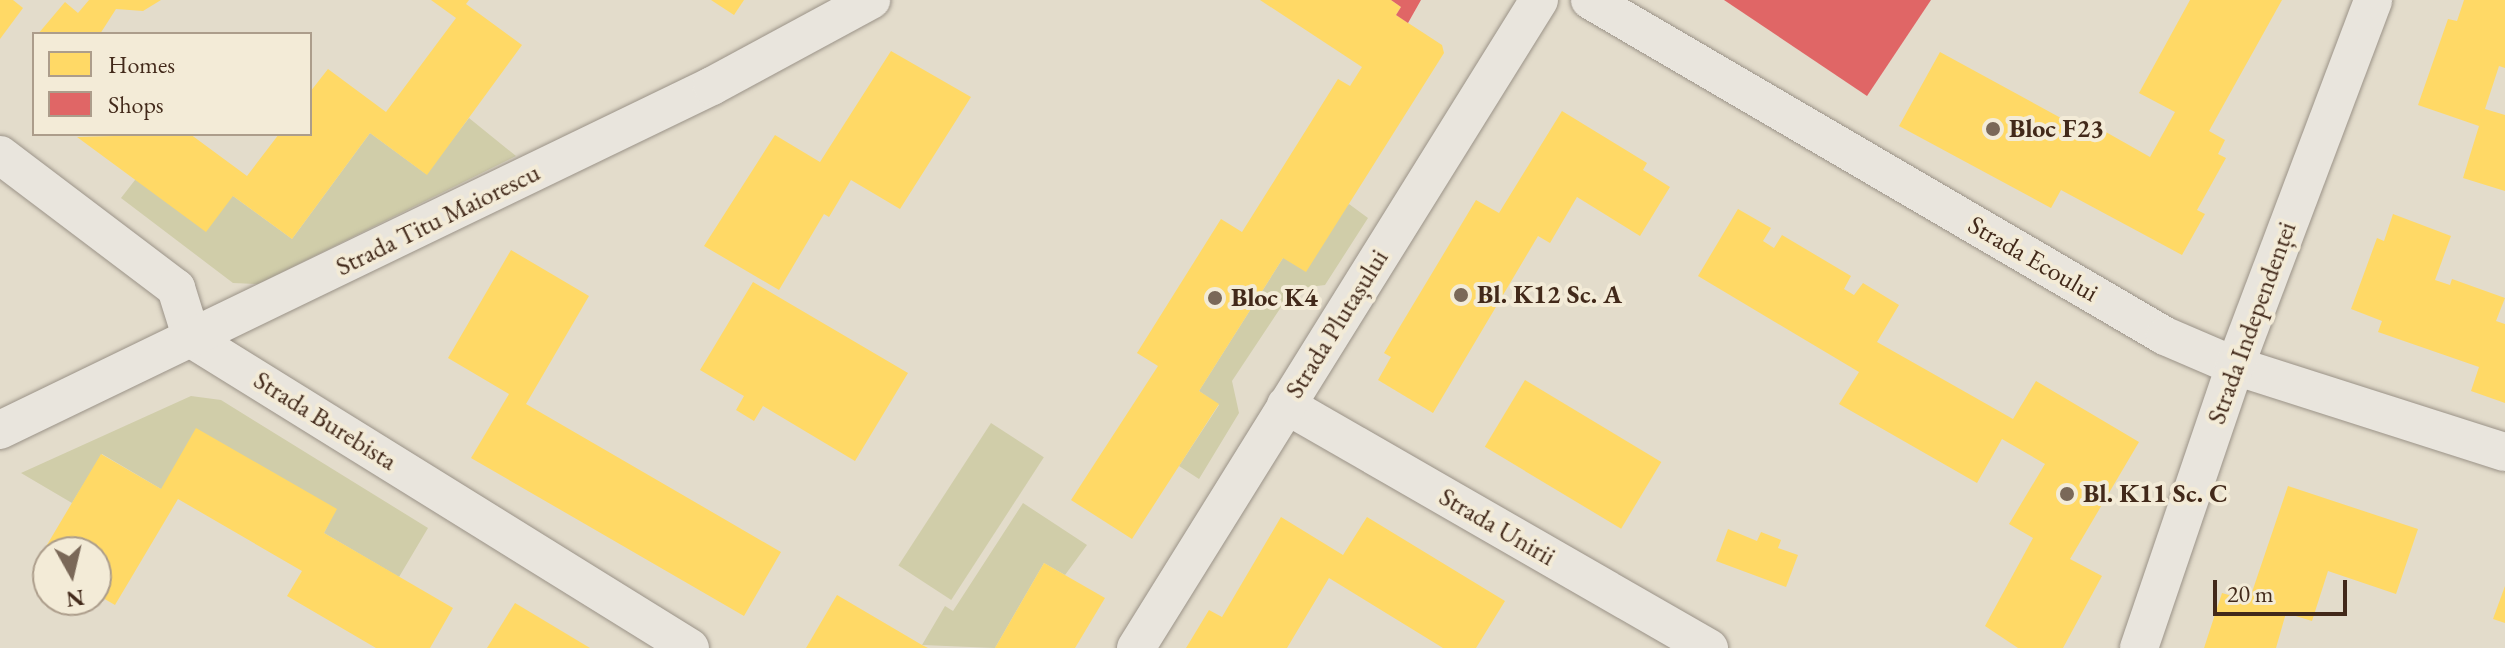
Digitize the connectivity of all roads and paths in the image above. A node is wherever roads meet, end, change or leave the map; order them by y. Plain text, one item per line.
1 (871, 0) edge
2 (1539, 0) edge
3 (1590, 0) edge
4 (2373, 0) edge
5 (0, 155) edge
6 (192, 339) junction
7 (2235, 366) junction
8 (1286, 405) junction
9 (0, 430) edge
10 (2505, 452) edge
11 (690, 648) edge
12 (1136, 648) edge
13 (1709, 648) edge
14 (2139, 648) edge

1 - 6 street, Strada Titu Maiorescu
2 - 8 street, Strada Plutașului
3 - 7 street, Strada Ecoului
4 - 7 street, Strada Independenței
5 - 6 street
6 - 9 street, Strada Titu Maiorescu
6 - 11 street, Strada Burebista
7 - 10 street, Strada Ecoului
7 - 14 street, Strada Independenței
8 - 12 street, Strada Plutașului
8 - 13 street, Strada Unirii

